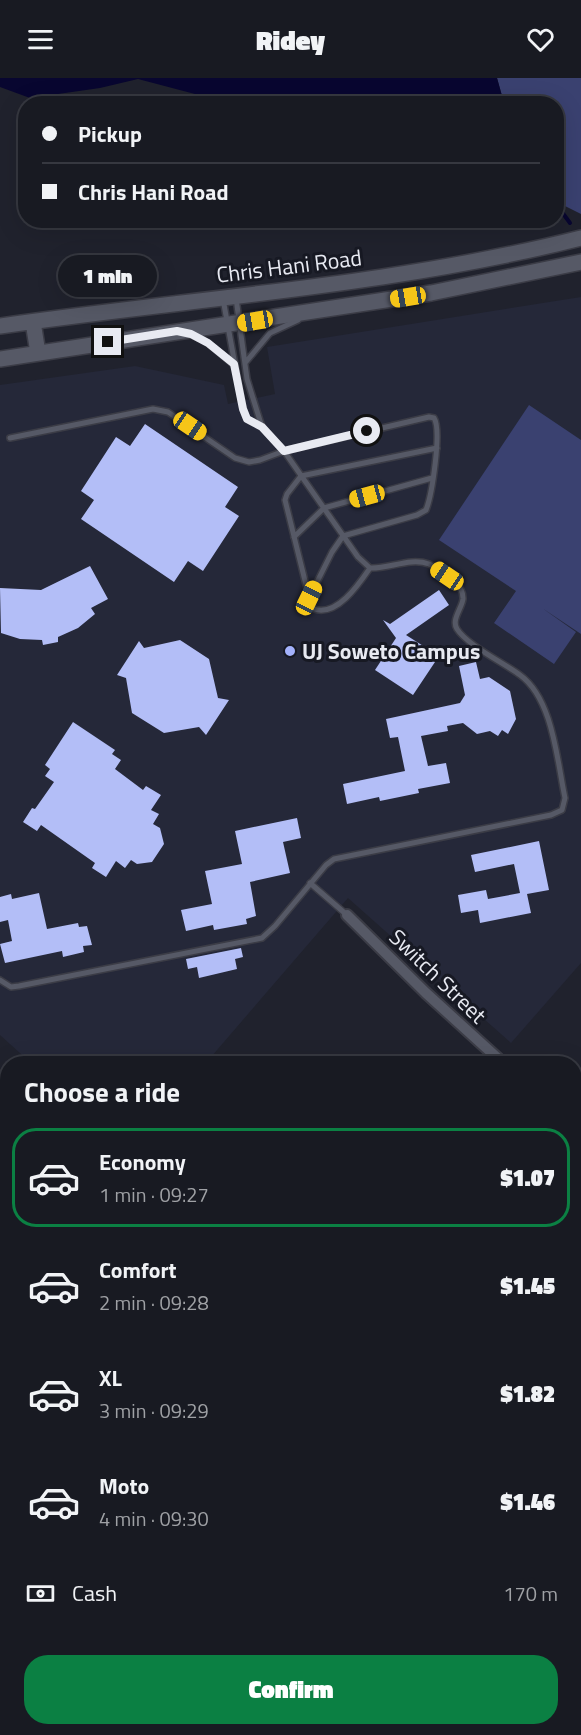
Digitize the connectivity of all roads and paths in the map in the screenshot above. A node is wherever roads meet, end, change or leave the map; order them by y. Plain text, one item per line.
1 (581, 238) edge
2 (581, 262) edge
3 (229, 296) junction
4 (319, 311) junction
5 (33, 322) junction
6 (233, 324) junction
7 (0, 326) edge
8 (177, 331) junction
9 (38, 353) junction
10 (0, 359) edge
11 (245, 363) junction
12 (234, 364) junction
13 (262, 427) junction
14 (10, 438) dead end
15 (437, 448) junction
16 (284, 451) junction
17 (301, 476) junction
18 (432, 478) junction
19 (324, 508) junction
20 (343, 536) junction
21 (294, 537) junction
22 (370, 568) junction
23 (309, 598) junction
24 (310, 883) junction
25 (347, 915) joint
26 (0, 980) edge
27 (495, 1056) edge

1 - 3 main road, Chris Hani Road
2 - 4 main road, Chris Hani Road
3 - 5 main road, Chris Hani Road
3 - 6 lane
3 - 6 lane
4 - 6 main road, Chris Hani Road
4 - 11 lane
5 - 7 main road, Chris Hani Road
5 - 9 main road
6 - 8 main road, Chris Hani Road
6 - 11 lane
6 - 12 lane
8 - 9 main road, Chris Hani Road
8 - 12 lane
9 - 10 main road, Chris Hani Road
11 - 13 lane
12 - 13 lane
13 - 16 lane
14 - 16 lane
15 - 16 lane
15 - 17 lane
15 - 18 lane
16 - 17 lane
17 - 19 lane
17 - 21 lane
18 - 19 lane
18 - 20 lane
19 - 20 lane
19 - 21 lane
20 - 22 lane
20 - 23 lane
21 - 23 lane
22 - 23 lane
22 - 24 lane
24 - 25 lane
24 - 26 lane
25 - 27 street, Switch Street

